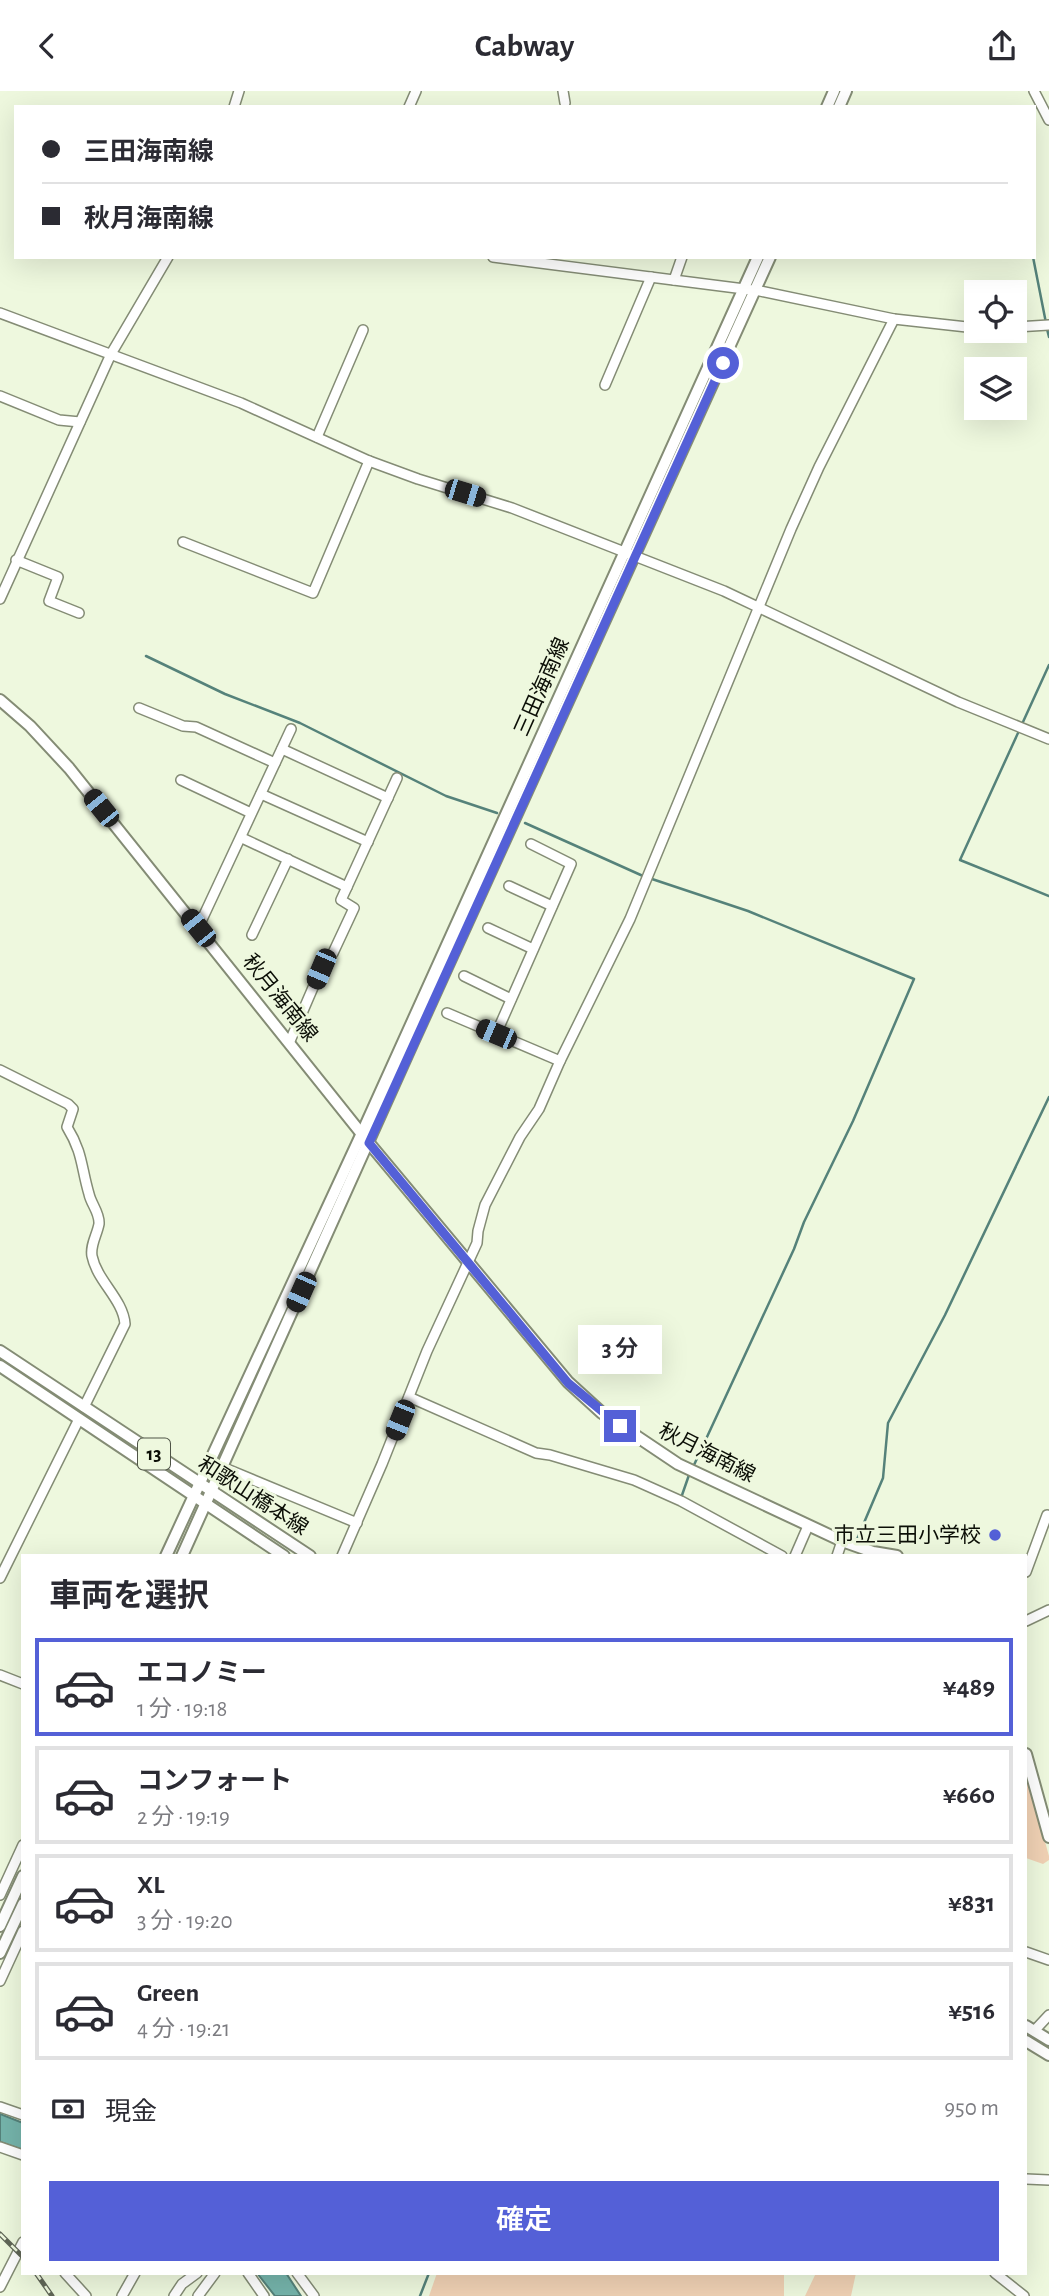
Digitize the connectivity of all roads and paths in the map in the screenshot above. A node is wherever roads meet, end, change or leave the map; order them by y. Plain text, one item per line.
1 (564, 91) edge
2 (1035, 92) edge
3 (565, 103) dead end
4 (1046, 109) edge
5 (167, 259) edge
6 (509, 259) edge
7 (681, 259) edge
8 (758, 259) edge
9 (770, 259) edge
10 (651, 277) junction
11 (674, 280) junction
12 (750, 290) junction
13 (0, 313) edge
14 (894, 319) junction
15 (1049, 325) edge
16 (1027, 326) edge
17 (964, 327) edge
18 (363, 330) dead end
19 (111, 354) junction
20 (605, 384) dead end
21 (0, 396) edge
22 (80, 422) junction
23 (317, 437) junction
24 (369, 461) junction
25 (183, 542) dead end
26 (624, 551) junction
27 (635, 556) junction
28 (16, 560) junction
29 (0, 599) edge
30 (757, 607) junction
31 (79, 613) dead end
32 (0, 700) edge
33 (139, 708) dead end
34 (291, 729) dead end
35 (1049, 739) edge
36 (282, 749) junction
37 (275, 762) junction
38 (397, 778) dead end
39 (181, 780) dead end
40 (261, 794) junction
41 (388, 798) junction
42 (251, 813) junction
43 (242, 838) junction
44 (368, 842) junction
45 (531, 844) dead end
46 (288, 859) junction
47 (509, 886) dead end
48 (347, 887) junction
49 (552, 906) junction
50 (198, 928) junction
51 (488, 928) dead end
52 (252, 935) dead end
53 (533, 949) junction
54 (464, 976) dead end
55 (511, 999) junction
56 (447, 1013) dead end
57 (496, 1034) junction
58 (290, 1041) junction
59 (559, 1061) junction
60 (0, 1070) edge
61 (366, 1138) junction
62 (467, 1261) junction
63 (0, 1351) edge
64 (0, 1366) edge
65 (409, 1397) junction
66 (85, 1407) junction
67 (79, 1419) junction
68 (222, 1467) junction
69 (199, 1484) junction
70 (212, 1492) junction
71 (192, 1497) junction
72 (205, 1505) junction
73 (1047, 1515) dead end
74 (357, 1523) junction
75 (808, 1525) junction
76 (845, 1542) junction
77 (167, 1554) edge
78 (183, 1554) edge
79 (281, 1554) edge
80 (307, 1554) edge
81 (343, 1554) edge
82 (778, 1554) edge
83 (796, 1554) edge
84 (838, 1554) edge
85 (888, 1554) edge
86 (1027, 1569) edge
87 (0, 1578) edge
88 (1049, 1610) edge
89 (1027, 1621) edge
90 (0, 1675) edge
91 (21, 1683) edge
92 (1027, 1757) edge
93 (1048, 1830) edge
94 (21, 1849) edge
95 (21, 1883) edge
96 (0, 1895) edge
97 (21, 1906) edge
98 (13, 1912) junction
99 (0, 1926) edge
100 (21, 1935) edge
101 (1027, 1952) edge
102 (0, 1954) edge
103 (1049, 1960) edge
104 (0, 1981) edge
105 (1049, 2015) edge
106 (1030, 2029) edge
107 (1049, 2040) edge
108 (1027, 2042) edge
109 (1049, 2055) edge
110 (0, 2106) edge
111 (21, 2114) edge
112 (0, 2147) edge
113 (21, 2154) edge
114 (1027, 2179) edge
115 (1049, 2179) edge
116 (21, 2246) edge
117 (67, 2275) edge
118 (133, 2275) edge
119 (194, 2275) edge
120 (214, 2275) edge
121 (249, 2275) edge
122 (298, 2275) edge
123 (998, 2275) edge
124 (0, 2287) edge
125 (86, 2296) edge
126 (122, 2296) edge
127 (174, 2296) edge
128 (198, 2296) edge
129 (264, 2296) edge
130 (314, 2296) edge
131 (1024, 2296) edge

1 - 3 street
2 - 4 street
5 - 19 street
6 - 10 street
7 - 11 street
8 - 12 main road, 三田海南線
9 - 12 main road, 三田海南線
10 - 11 street
10 - 20 street
11 - 12 street
12 - 14 street
12 - 26 main road, 三田海南線
12 - 27 main road, 三田海南線
13 - 19 street
14 - 17 street
14 - 30 street
15 - 16 street
18 - 23 street
19 - 22 street
19 - 23 street
21 - 22 street
22 - 28 street
23 - 24 street
24 - 25 street
24 - 26 street
26 - 27 street
26 - 61 main road, 三田海南線
27 - 30 street
27 - 61 main road, 三田海南線
28 - 29 street
28 - 31 street
30 - 35 street
30 - 59 street
32 - 50 main road, 秋月海南線
33 - 37 street
34 - 36 street
36 - 37 street
36 - 41 street
37 - 40 street
38 - 41 street
39 - 42 street
40 - 42 street
40 - 44 street
41 - 44 street
42 - 43 street
43 - 46 street
43 - 50 street
44 - 48 street
45 - 49 street
46 - 48 street
46 - 52 street
47 - 49 street
48 - 58 street
49 - 53 street
50 - 58 main road, 秋月海南線
51 - 53 street
53 - 55 street
54 - 55 street
55 - 57 street
56 - 57 street
57 - 59 street
58 - 61 main road, 秋月海南線
59 - 62 street
60 - 66 street
61 - 62 main road, 秋月海南線
61 - 68 main road
61 - 69 main road
62 - 65 street
62 - 75 main road, 秋月海南線
63 - 66 main road, 和歌山橋本線 / 13
64 - 67 main road, 和歌山橋本線 / 13
65 - 74 street
65 - 82 street
66 - 69 main road, 和歌山橋本線 / 13
67 - 71 main road, 和歌山橋本線 / 13
67 - 87 street
68 - 70 main road
68 - 74 street
69 - 70 main road, 和歌山橋本線 / 13
69 - 71 main road
70 - 72 main road
70 - 80 main road, 和歌山橋本線 / 13
71 - 72 main road, 和歌山橋本線 / 13
71 - 77 main road
72 - 78 main road
72 - 79 main road, 和歌山橋本線 / 13
73 - 86 street
74 - 81 street
75 - 76 main road, 秋月海南線
75 - 83 street
76 - 84 street
76 - 85 main road, 秋月海南線
88 - 89 street
90 - 91 street
92 - 93 main road
94 - 96 street
95 - 98 main road
97 - 98 main road
98 - 99 main road
98 - 102 main road
100 - 104 street
101 - 103 street
105 - 106 street
106 - 107 main road
108 - 109 main road
110 - 111 street
112 - 113 street
114 - 115 street
116 - 124 street
117 - 125 street
118 - 126 street
119 - 127 street
120 - 128 street
121 - 129 street
122 - 130 street
123 - 131 street

